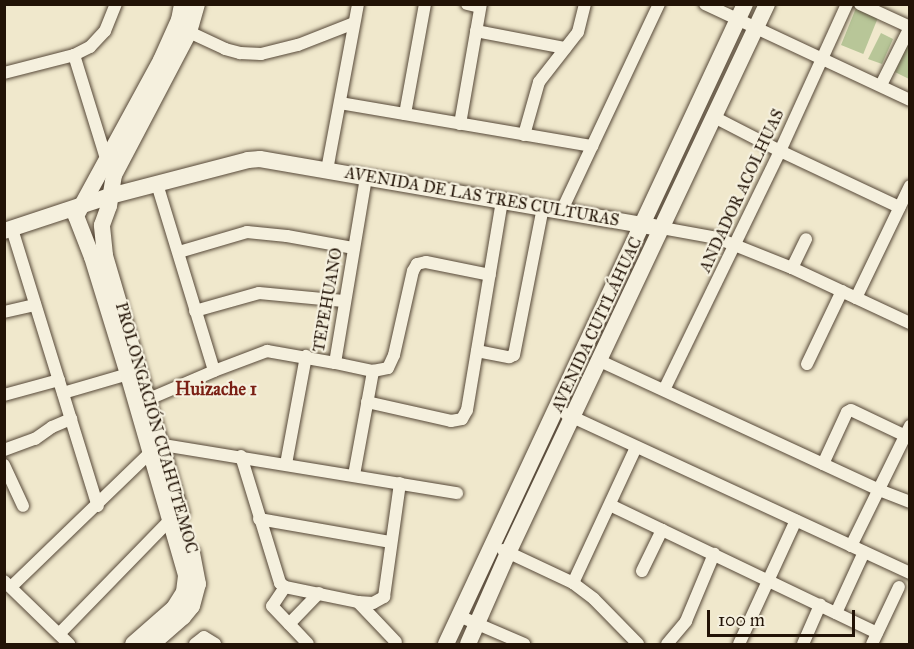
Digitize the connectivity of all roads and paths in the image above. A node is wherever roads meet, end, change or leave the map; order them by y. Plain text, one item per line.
1 (116, 4) edge
2 (182, 4) edge
3 (197, 4) edge
4 (358, 4) edge
5 (425, 4) edge
6 (467, 4) edge
7 (585, 4) edge
8 (659, 4) edge
9 (705, 4) edge
10 (767, 4) edge
11 (847, 4) edge
12 (860, 4) edge
13 (481, 6) edge
14 (742, 11) edge
15 (354, 23) junction
16 (757, 27) junction
17 (909, 27) edge
18 (476, 31) junction
19 (189, 32) junction
20 (565, 48) junction
21 (74, 54) junction
22 (822, 58) junction
23 (4, 73) edge
24 (881, 85) junction
25 (909, 100) edge
26 (340, 103) junction
27 (405, 114) junction
28 (714, 117) junction
29 (460, 124) junction
30 (524, 135) junction
31 (592, 146) junction
32 (780, 151) junction
33 (105, 160) junction
34 (327, 170) junction
35 (114, 175) junction
36 (366, 177) junction
37 (157, 184) junction
38 (909, 186) edge
39 (110, 196) junction
40 (502, 200) junction
41 (79, 206) junction
42 (543, 207) junction
43 (899, 207) junction
44 (562, 210) junction
45 (643, 225) junction
46 (662, 228) junction
47 (8, 230) edge
48 (806, 238) dead end
49 (735, 245) junction
50 (354, 248) junction
51 (179, 252) junction
52 (792, 268) junction
53 (490, 275) junction
54 (842, 291) junction
55 (856, 298) junction
56 (344, 301) junction
57 (35, 305) junction
58 (195, 311) junction
59 (4, 312) edge
60 (909, 323) edge
61 (477, 351) junction
62 (306, 356) junction
63 (600, 361) junction
64 (335, 363) junction
65 (807, 364) dead end
66 (214, 370) junction
67 (373, 371) junction
68 (128, 374) junction
69 (59, 380) junction
70 (664, 390) junction
71 (63, 393) junction
72 (4, 395) edge
73 (149, 399) junction
74 (367, 402) junction
75 (557, 410) junction
76 (573, 417) junction
77 (71, 419) junction
78 (908, 433) edge
79 (636, 447) junction
80 (157, 448) junction
81 (4, 450) edge
82 (241, 456) junction
83 (285, 464) junction
84 (823, 464) junction
85 (4, 465) edge
86 (354, 475) junction
87 (400, 483) junction
88 (879, 490) junction
89 (457, 493) dead end
90 (909, 502) edge
91 (610, 505) junction
92 (23, 506) dead end
93 (98, 506) junction
94 (171, 519) junction
95 (260, 519) junction
96 (796, 520) junction
97 (662, 530) junction
98 (391, 542) junction
99 (491, 544) junction
100 (851, 546) junction
101 (864, 552) junction
102 (508, 553) junction
103 (714, 554) junction
104 (642, 571) dead end
105 (909, 573) edge
106 (769, 581) junction
107 (8, 584) edge
108 (573, 584) junction
109 (285, 587) junction
110 (898, 587) dead end
111 (319, 593) junction
112 (358, 602) junction
113 (820, 605) junction
114 (836, 613) junction
115 (459, 616) junction
116 (289, 624) junction
117 (477, 624) junction
118 (59, 634) junction
119 (875, 639) edge
120 (396, 642) dead end
121 (69, 645) edge
122 (133, 645) edge
123 (152, 645) edge
124 (195, 645) edge
125 (216, 645) edge
126 (308, 645) edge
127 (446, 645) edge
128 (468, 645) edge
129 (524, 645) edge
130 (638, 645) edge
131 (667, 645) edge
132 (739, 645) edge
133 (803, 645) edge

1 - 21 street
2 - 33 street
3 - 19 street, PROLONGACIÓN CUAHUTEMOC
4 - 15 street
5 - 27 street
6 - 13 street
7 - 20 street
8 - 31 street
9 - 14 street
10 - 16 street, AVENIDA CUITLÁHUAC
11 - 22 street, ANDADOR ACOLHUAS
12 - 17 street
13 - 18 street
14 - 16 street
14 - 45 street, AVENIDA CUITLÁHUAC
15 - 19 street
15 - 26 street
16 - 22 street
16 - 28 street, AVENIDA CUITLÁHUAC
17 - 24 street
18 - 20 street
18 - 29 street
19 - 35 street, PROLONGACIÓN CUAHUTEMOC
20 - 30 street
21 - 23 street
21 - 33 street
22 - 24 street
22 - 32 street, ANDADOR ACOLHUAS
24 - 25 street
26 - 27 street
26 - 34 street
27 - 29 street
28 - 32 street
28 - 46 street, AVENIDA CUITLÁHUAC
29 - 30 street
30 - 31 street
31 - 44 street
32 - 43 street
32 - 49 street, ANDADOR ACOLHUAS
33 - 35 street
33 - 41 street
34 - 36 street, AVENIDA DE LAS TRES CULTURAS
34 - 37 street, AVENIDA DE LAS TRES CULTURAS
35 - 39 street, PROLONGACIÓN CUAHUTEMOC
36 - 40 street, AVENIDA DE LAS TRES CULTURAS
36 - 50 street, TEPEHUANO
37 - 39 street, AVENIDA DE LAS TRES CULTURAS
37 - 51 street
38 - 43 street
39 - 41 street, AVENIDA DE LAS TRES CULTURAS
39 - 73 street, PROLONGACIÓN CUAHUTEMOC
40 - 42 street, AVENIDA DE LAS TRES CULTURAS
40 - 53 street
41 - 47 street, AVENIDA DE LAS TRES CULTURAS
41 - 68 street, PROLONGACIÓN CUAHUTEMOC
42 - 44 street, AVENIDA DE LAS TRES CULTURAS
42 - 61 street
43 - 55 street
44 - 45 street, AVENIDA DE LAS TRES CULTURAS
45 - 46 street, AVENIDA DE LAS TRES CULTURAS
45 - 75 street, AVENIDA CUITLÁHUAC
46 - 49 street, AVENIDA DE LAS TRES CULTURAS
46 - 63 street, AVENIDA CUITLÁHUAC
47 - 57 street
48 - 52 street
49 - 52 street, AVENIDA DE LAS TRES CULTURAS
49 - 70 street, ANDADOR ACOLHUAS
50 - 51 street
50 - 56 street, TEPEHUANO
51 - 58 street
52 - 54 street, AVENIDA DE LAS TRES CULTURAS
53 - 61 street
53 - 67 street
54 - 55 street, AVENIDA DE LAS TRES CULTURAS
54 - 65 street
55 - 60 street, AVENIDA DE LAS TRES CULTURAS
56 - 58 street
56 - 64 street, TEPEHUANO
57 - 59 street
57 - 69 street
58 - 66 street
61 - 74 street
62 - 64 street, TEPEHUANO
62 - 66 street, TEPEHUANO
62 - 83 street
63 - 70 street
63 - 76 street, AVENIDA CUITLÁHUAC
64 - 67 street
66 - 73 street, TEPEHUANO
67 - 74 street
68 - 71 street
68 - 80 street, PROLONGACIÓN CUAHUTEMOC
69 - 71 street
69 - 72 street
70 - 84 street
71 - 77 street
73 - 80 street, PROLONGACIÓN CUAHUTEMOC
74 - 86 street
75 - 76 street
75 - 99 street, AVENIDA CUITLÁHUAC
76 - 79 street
76 - 102 street, AVENIDA CUITLÁHUAC
77 - 81 street
77 - 93 street
78 - 84 street
78 - 88 street
79 - 91 street
79 - 96 street
80 - 82 street
80 - 93 street
80 - 94 street, PROLONGACIÓN CUAHUTEMOC
80 - 123 street, PROLONGACIÓN CUAHUTEMOC
82 - 83 street
82 - 95 street
83 - 86 street
84 - 88 street
85 - 92 street
86 - 87 street
87 - 89 street
87 - 98 street
88 - 90 street
88 - 100 street
91 - 97 street
91 - 108 street
93 - 107 street
94 - 118 street
94 - 122 street, PROLONGACIÓN CUAHUTEMOC
95 - 98 street
95 - 109 street
96 - 100 street
96 - 106 street
97 - 103 street
97 - 104 street
98 - 112 street
99 - 102 street
99 - 115 street, AVENIDA CUITLÁHUAC
100 - 101 street
101 - 105 street
101 - 114 street
102 - 108 street
102 - 117 street, AVENIDA CUITLÁHUAC
103 - 106 street
103 - 131 street
106 - 113 street
106 - 132 street
107 - 118 street
108 - 130 street
109 - 111 street
109 - 116 street
110 - 119 street
111 - 112 street
111 - 116 street
112 - 120 street
113 - 114 street
113 - 133 street
114 - 119 street
115 - 117 street
115 - 127 street, AVENIDA CUITLÁHUAC
116 - 126 street
117 - 128 street, AVENIDA CUITLÁHUAC
117 - 129 street
118 - 121 street
124 - 125 street

